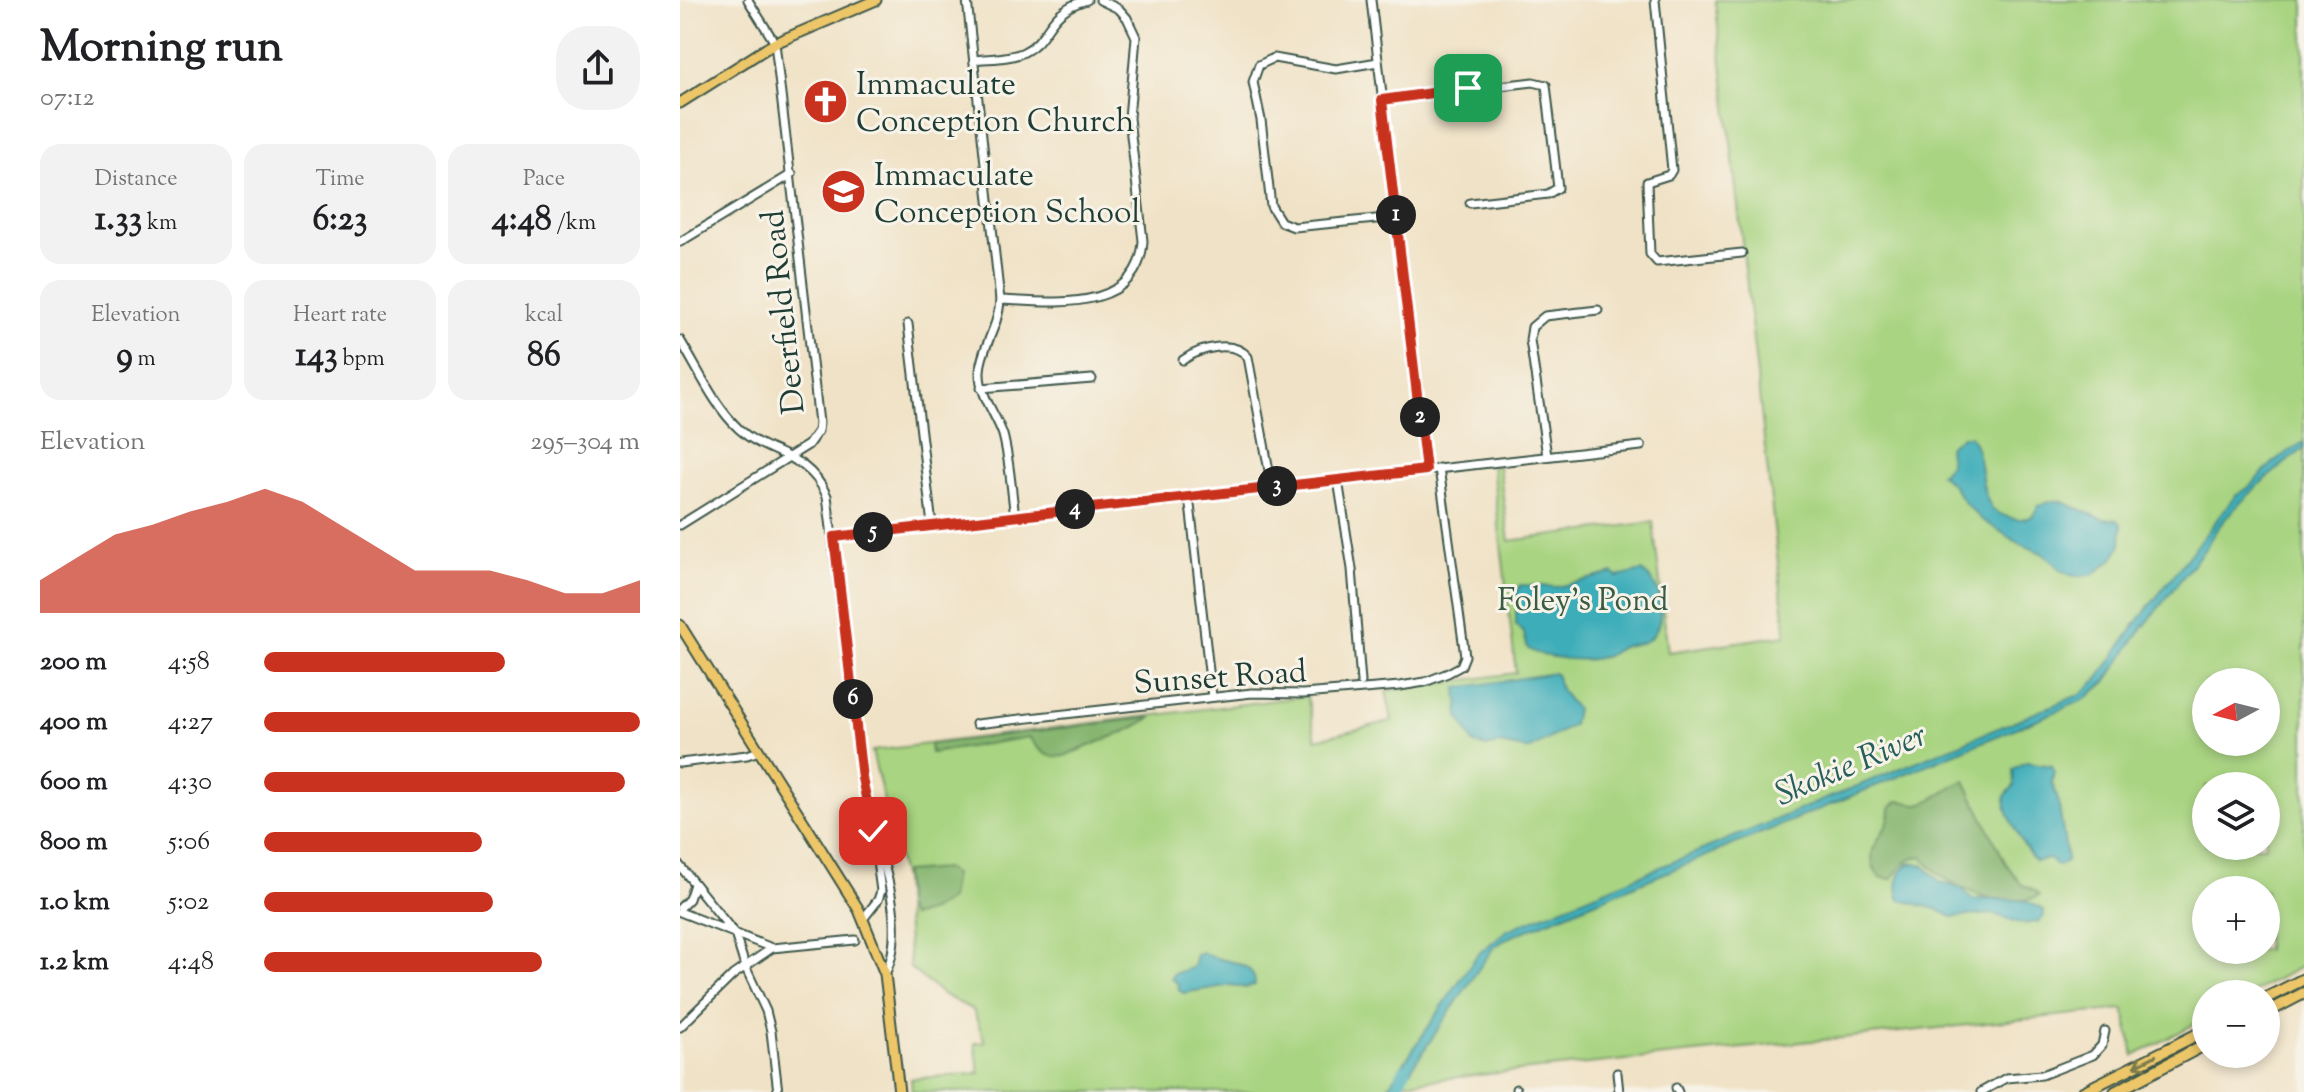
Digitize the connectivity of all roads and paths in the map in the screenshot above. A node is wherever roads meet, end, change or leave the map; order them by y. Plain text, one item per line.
1 (748, 0) edge
2 (876, 0) edge
3 (967, 0) edge
4 (1087, 0) edge
5 (1100, 0) edge
6 (1371, 0) edge
7 (1655, 0) edge
8 (775, 43) junction
9 (974, 60) junction
10 (1378, 62) junction
11 (1382, 100) junction
12 (680, 103) edge
13 (792, 174) junction
14 (1470, 203) dead end
15 (1396, 217) junction
16 (680, 242) edge
17 (1742, 253) dead end
18 (1000, 300) junction
19 (1598, 310) dead end
20 (908, 324) dead end
21 (680, 340) edge
22 (1183, 360) dead end
23 (1092, 379) dead end
24 (981, 388) junction
25 (1641, 446) dead end
26 (789, 455) junction
27 (1547, 456) junction
28 (1439, 468) junction
29 (1426, 470) junction
30 (1338, 480) junction
31 (1272, 487) junction
32 (1189, 496) junction
33 (1015, 516) junction
34 (680, 525) edge
35 (932, 525) junction
36 (834, 537) junction
37 (680, 625) edge
38 (1361, 682) dead end
39 (1212, 697) junction
40 (976, 724) dead end
41 (759, 751) junction
42 (680, 763) edge
43 (873, 831) junction
44 (680, 866) edge
45 (694, 884) junction
46 (680, 910) edge
47 (863, 919) junction
48 (735, 934) junction
49 (855, 940) dead end
50 (772, 948) junction
51 (745, 966) junction
52 (885, 974) junction
53 (2304, 979) edge
54 (2280, 991) edge
55 (2304, 993) edge
56 (2280, 1006) edge
57 (680, 1027) edge
58 (2105, 1031) dead end
59 (2192, 1037) edge
60 (2192, 1051) edge
61 (1617, 1073) dead end
62 (778, 1092) edge
63 (899, 1092) edge
64 (1619, 1092) edge
65 (1981, 1092) edge
66 (2083, 1092) edge
67 (2115, 1092) edge

1 - 8 street
2 - 8 main road
3 - 9 street
4 - 9 street
5 - 18 street
6 - 10 street
7 - 17 street
8 - 12 main road
8 - 13 street, Deerfield Road
9 - 18 street
10 - 11 street
10 - 15 street
11 - 14 street
11 - 15 street
13 - 16 street
13 - 26 street, Deerfield Road
15 - 29 street
18 - 24 street
19 - 27 street
20 - 35 street
21 - 26 street
22 - 31 street
23 - 24 street
24 - 33 street
25 - 27 street
26 - 34 street
26 - 36 street, Deerfield Road
27 - 28 street
28 - 29 street
28 - 39 street, Sunset Road
29 - 30 street
30 - 31 street
30 - 38 street
31 - 32 street
32 - 33 street
32 - 39 street
33 - 35 street
35 - 36 street
36 - 43 street, Deerfield Road
37 - 41 main road
39 - 40 street, Sunset Road
41 - 42 street
41 - 47 main road
43 - 47 street, Deerfield Road
43 - 52 street, Deerfield Road
44 - 45 street
45 - 46 street
45 - 48 street
46 - 48 street
47 - 52 main road
48 - 50 street
48 - 51 street
49 - 50 street
50 - 51 street
51 - 57 street
51 - 62 street
52 - 63 main road
53 - 54 highway
55 - 56 highway
58 - 65 street
59 -> 66 highway
60 - 67 highway
61 - 64 street

